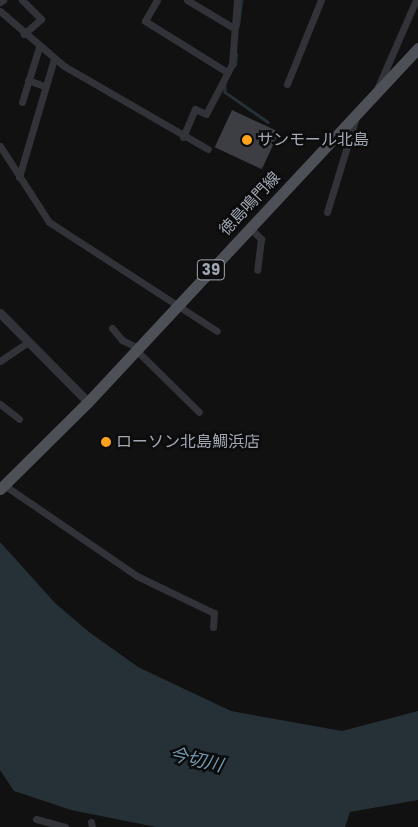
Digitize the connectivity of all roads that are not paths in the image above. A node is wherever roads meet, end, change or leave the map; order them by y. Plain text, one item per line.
1 (22, 0) edge
2 (157, 0) edge
3 (187, 0) edge
4 (237, 0) edge
5 (321, 0) edge
6 (416, 0) edge
7 (0, 10) edge
8 (234, 28) junction
9 (24, 34) junction
10 (39, 47) junction
11 (418, 48) edge
12 (54, 59) junction
13 (227, 72) junction
14 (28, 80) junction
15 (287, 84) dead end
16 (44, 86) junction
17 (229, 86) dead end
18 (221, 87) junction
19 (374, 95) junction
20 (22, 102) dead end
21 (356, 114) junction
22 (183, 137) junction
23 (0, 146) edge
24 (208, 149) dead end
25 (19, 177) junction
26 (327, 212) dead end
27 (250, 228) junction
28 (257, 270) dead end
29 (178, 306) junction
30 (0, 313) edge
31 (112, 328) dead end
32 (217, 331) dead end
33 (27, 343) junction
34 (137, 349) junction
35 (0, 361) edge
36 (88, 402) junction
37 (0, 404) edge
38 (199, 412) dead end
39 (18, 419) dead end
40 (2, 487) edge
41 (212, 627) dead end
42 (36, 819) dead end
43 (65, 827) edge

1 - 9 street
2 - 13 street
3 - 8 street
4 - 8 street
5 - 15 street
6 - 19 street
7 - 9 street
8 - 13 street
9 - 10 street
10 - 12 street
10 - 14 street
11 - 19 main road, 徳島鳴門線 / 39
12 - 16 street
12 - 22 street
13 - 18 street
14 - 16 street
14 - 20 street
16 - 25 street
17 - 18 street
18 - 22 street
19 - 21 main road, 徳島鳴門線 / 39
21 - 26 street
21 - 27 main road, 徳島鳴門線 / 39
22 - 24 street
23 - 25 street
25 - 29 street
27 - 28 street
27 - 29 main road, 徳島鳴門線 / 39
29 - 32 street
29 - 34 main road, 徳島鳴門線 / 39
30 - 33 street
31 - 34 street
33 - 35 street
33 - 36 street
34 - 36 main road, 徳島鳴門線 / 39
34 - 38 street
36 - 40 main road, 徳島鳴門線 / 39
37 - 39 street
40 - 41 street
42 - 43 street

